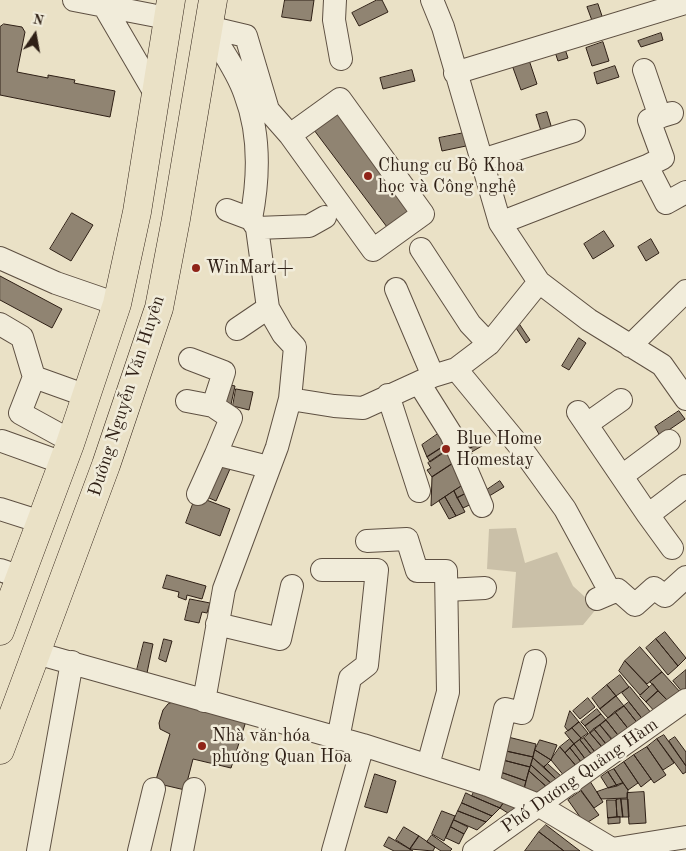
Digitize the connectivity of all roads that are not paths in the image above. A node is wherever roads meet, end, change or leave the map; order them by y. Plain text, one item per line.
1 (74, 0) edge
2 (213, 0) edge
3 (334, 0) edge
4 (432, 0) edge
5 (685, 2) edge
6 (107, 3) edge
7 (169, 9) edge
8 (208, 27) junction
9 (341, 59) dead end
10 (644, 70) dead end
11 (455, 73) junction
12 (156, 95) junction
13 (574, 131) dead end
14 (290, 134) junction
15 (482, 160) junction
16 (647, 166) junction
17 (686, 192) edge
18 (227, 210) dead end
19 (325, 218) dead end
20 (500, 223) junction
21 (254, 224) junction
22 (421, 249) dead end
23 (0, 258) edge
24 (539, 282) junction
25 (396, 289) dead end
26 (686, 291) edge
27 (117, 304) junction
28 (268, 308) junction
29 (0, 324) edge
30 (237, 329) dead end
31 (489, 344) junction
32 (630, 346) junction
33 (190, 359) dead end
34 (456, 369) junction
35 (34, 376) junction
36 (426, 379) junction
37 (388, 395) junction
38 (87, 396) junction
39 (290, 399) junction
40 (686, 399) edge
41 (621, 400) dead end
42 (187, 401) dead end
43 (213, 406) junction
44 (2, 440) dead end
45 (669, 441) dead end
46 (67, 452) junction
47 (216, 454) junction
48 (268, 467) junction
49 (622, 476) junction
50 (686, 486) edge
51 (419, 491) dead end
52 (198, 494) dead end
53 (482, 506) dead end
54 (0, 509) edge
55 (648, 515) junction
56 (41, 522) junction
57 (368, 541) dead end
58 (672, 548) dead end
59 (322, 570) dead end
60 (10, 574) edge
61 (686, 578) edge
62 (292, 586) dead end
63 (485, 588) dead end
64 (447, 590) junction
65 (217, 624) junction
66 (0, 631) edge
67 (36, 653) junction
68 (535, 661) dead end
69 (72, 662) junction
70 (686, 700) edge
71 (204, 701) junction
72 (338, 739) junction
73 (363, 745) junction
74 (0, 750) edge
75 (428, 765) junction
76 (488, 785) junction
77 (154, 789) dead end
78 (194, 789) dead end
79 (538, 805) junction
80 (686, 837) edge
81 (640, 848) edge
82 (611, 850) edge
83 (38, 851) edge
84 (139, 851) edge
85 (182, 851) edge
86 (333, 851) edge
87 (474, 851) edge

1 - 6 street
2 - 8 main road, Đường Nguyễn Văn Huyên
3 - 9 street
4 - 11 street
5 - 11 street
6 - 7 street
6 - 12 street
7 - 8 main road
7 - 12 main road, Đường Nguyễn Văn Huyên
8 - 14 street
8 - 21 street
8 - 67 main road, Đường Nguyễn Văn Huyên
10 - 16 street
11 - 15 street
12 - 27 main road, Đường Nguyễn Văn Huyên
13 - 15 street
14 - 14 street
15 - 20 street
16 - 17 street
16 - 20 street
18 - 21 street
19 - 21 street
20 - 24 street
21 - 28 street
22 - 31 street
23 - 27 street
24 - 31 street
24 - 32 street
25 - 36 street
26 - 32 street
27 - 38 main road, Đường Nguyễn Văn Huyên
28 - 30 street
28 - 39 street
29 - 35 street
31 - 34 street
32 - 40 street
33 - 43 street
34 - 36 street
34 - 61 street
35 - 38 street
35 - 46 street
36 - 37 street
36 - 53 street
37 - 39 street
37 - 51 street
38 - 46 main road, Đường Nguyễn Văn Huyên
39 - 48 street
41 - 49 street
42 - 43 street
43 - 47 street
44 - 46 street
45 - 49 street
46 - 56 main road, Đường Nguyễn Văn Huyên
47 - 48 street
47 - 52 street
48 - 65 street
49 - 55 street
50 - 55 street
54 - 56 street
55 - 58 street
56 - 60 main road, Đường Nguyễn Văn Huyên
57 - 64 street
59 - 72 street
60 - 66 main road, Đường Nguyễn Văn Huyên
62 - 65 street
63 - 64 street
64 - 75 street
65 - 71 street
67 - 69 street
67 - 74 main road, Đường Nguyễn Văn Huyên
68 - 76 street
69 - 71 street
69 - 83 street
70 - 79 street, Phố Dương Quảng Hàm
71 - 72 street
72 - 73 street
73 - 75 street
73 - 86 street
75 - 76 street
76 - 79 street
77 - 84 street
78 - 85 street
79 - 82 street
79 - 87 street, Phố Dương Quảng Hàm
80 - 81 street
81 - 82 street

